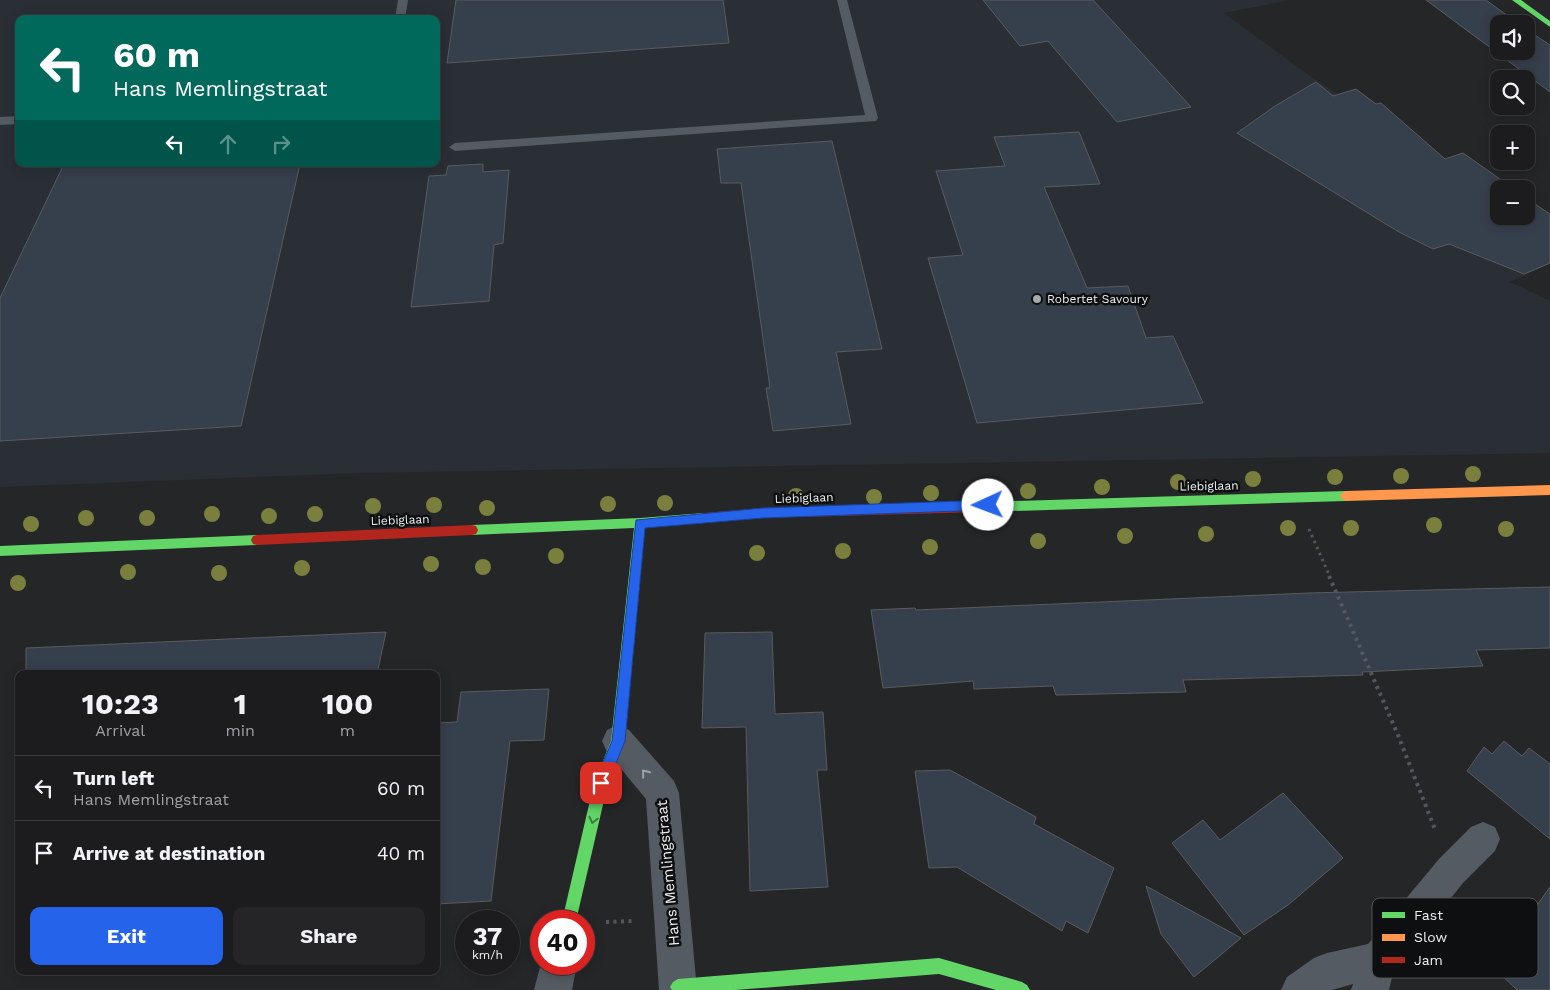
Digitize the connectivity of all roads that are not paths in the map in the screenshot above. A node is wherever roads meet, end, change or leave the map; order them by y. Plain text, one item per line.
1 (404, 0) edge
2 (842, 0) edge
3 (1516, 0) edge
4 (401, 15) edge
5 (1550, 25) edge
6 (15, 120) edge
7 (0, 121) edge
8 (455, 147) dead end
9 (1550, 490) edge
10 (640, 524) junction
11 (0, 551) edge
12 (618, 741) junction
13 (1483, 839) dead end
14 (1431, 898) edge
15 (572, 910) edge
16 (556, 975) edge
17 (1372, 975) edge
18 (678, 989) edge
19 (553, 990) edge
20 (1022, 990) edge
21 (1300, 990) edge

1 - 4 lane
2 - 8 lane
3 - 5 street
6 - 7 lane
9 - 10 street, Liebiglaan
10 - 11 street, Liebiglaan
10 - 12 street
12 -> 15 street
18 -> 12 street, Hans Memlingstraat
13 - 14 street
16 - 19 street
17 - 21 street
18 - 20 street

